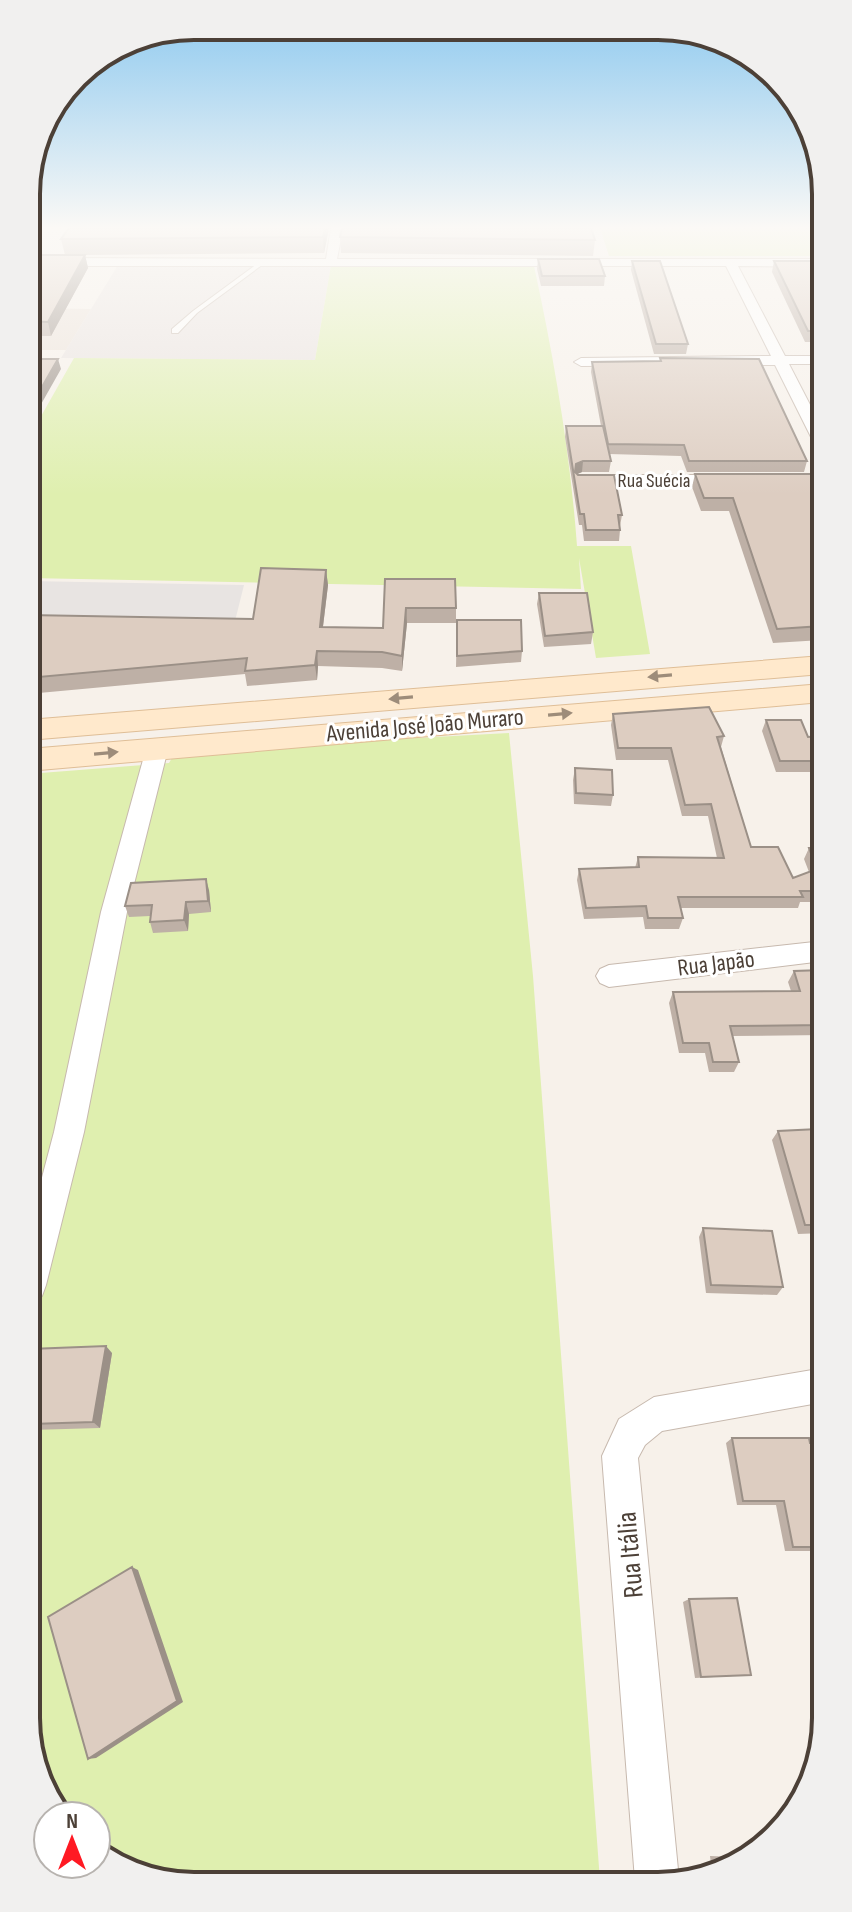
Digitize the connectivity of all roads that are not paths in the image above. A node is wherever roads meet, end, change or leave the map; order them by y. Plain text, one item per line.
1 (189, 317) edge
2 (757, 317) edge
3 (175, 331) dead end
4 (779, 360) junction
5 (812, 360) edge
6 (581, 362) dead end
7 (812, 424) edge
8 (583, 480) edge
9 (742, 480) edge
10 (812, 666) edge
11 (812, 666) edge
12 (705, 672) junction
13 (812, 694) edge
14 (766, 698) junction
15 (609, 709) junction
16 (40, 729) edge
17 (157, 749) junction
18 (40, 759) edge
19 (812, 952) edge
20 (609, 976) dead end
21 (40, 1246) edge
22 (812, 1387) edge
23 (656, 1872) edge

1 - 3 lane
2 - 4 street
4 - 5 street
4 - 6 street
4 - 7 street
8 - 9 street, Rua Suécia
10 - 12 main road, Avenida José João Muraro
11 - 14 main road
12 - 15 main road
12 -> 16 main road, Avenida José João Muraro
13 - 14 main road, Avenida José João Muraro
14 - 15 main road, Avenida José João Muraro
17 -> 15 main road, Avenida José João Muraro
18 -> 17 main road, Avenida José João Muraro
17 - 21 street
19 - 20 street, Rua Japão
22 - 23 street, Rua Itália

